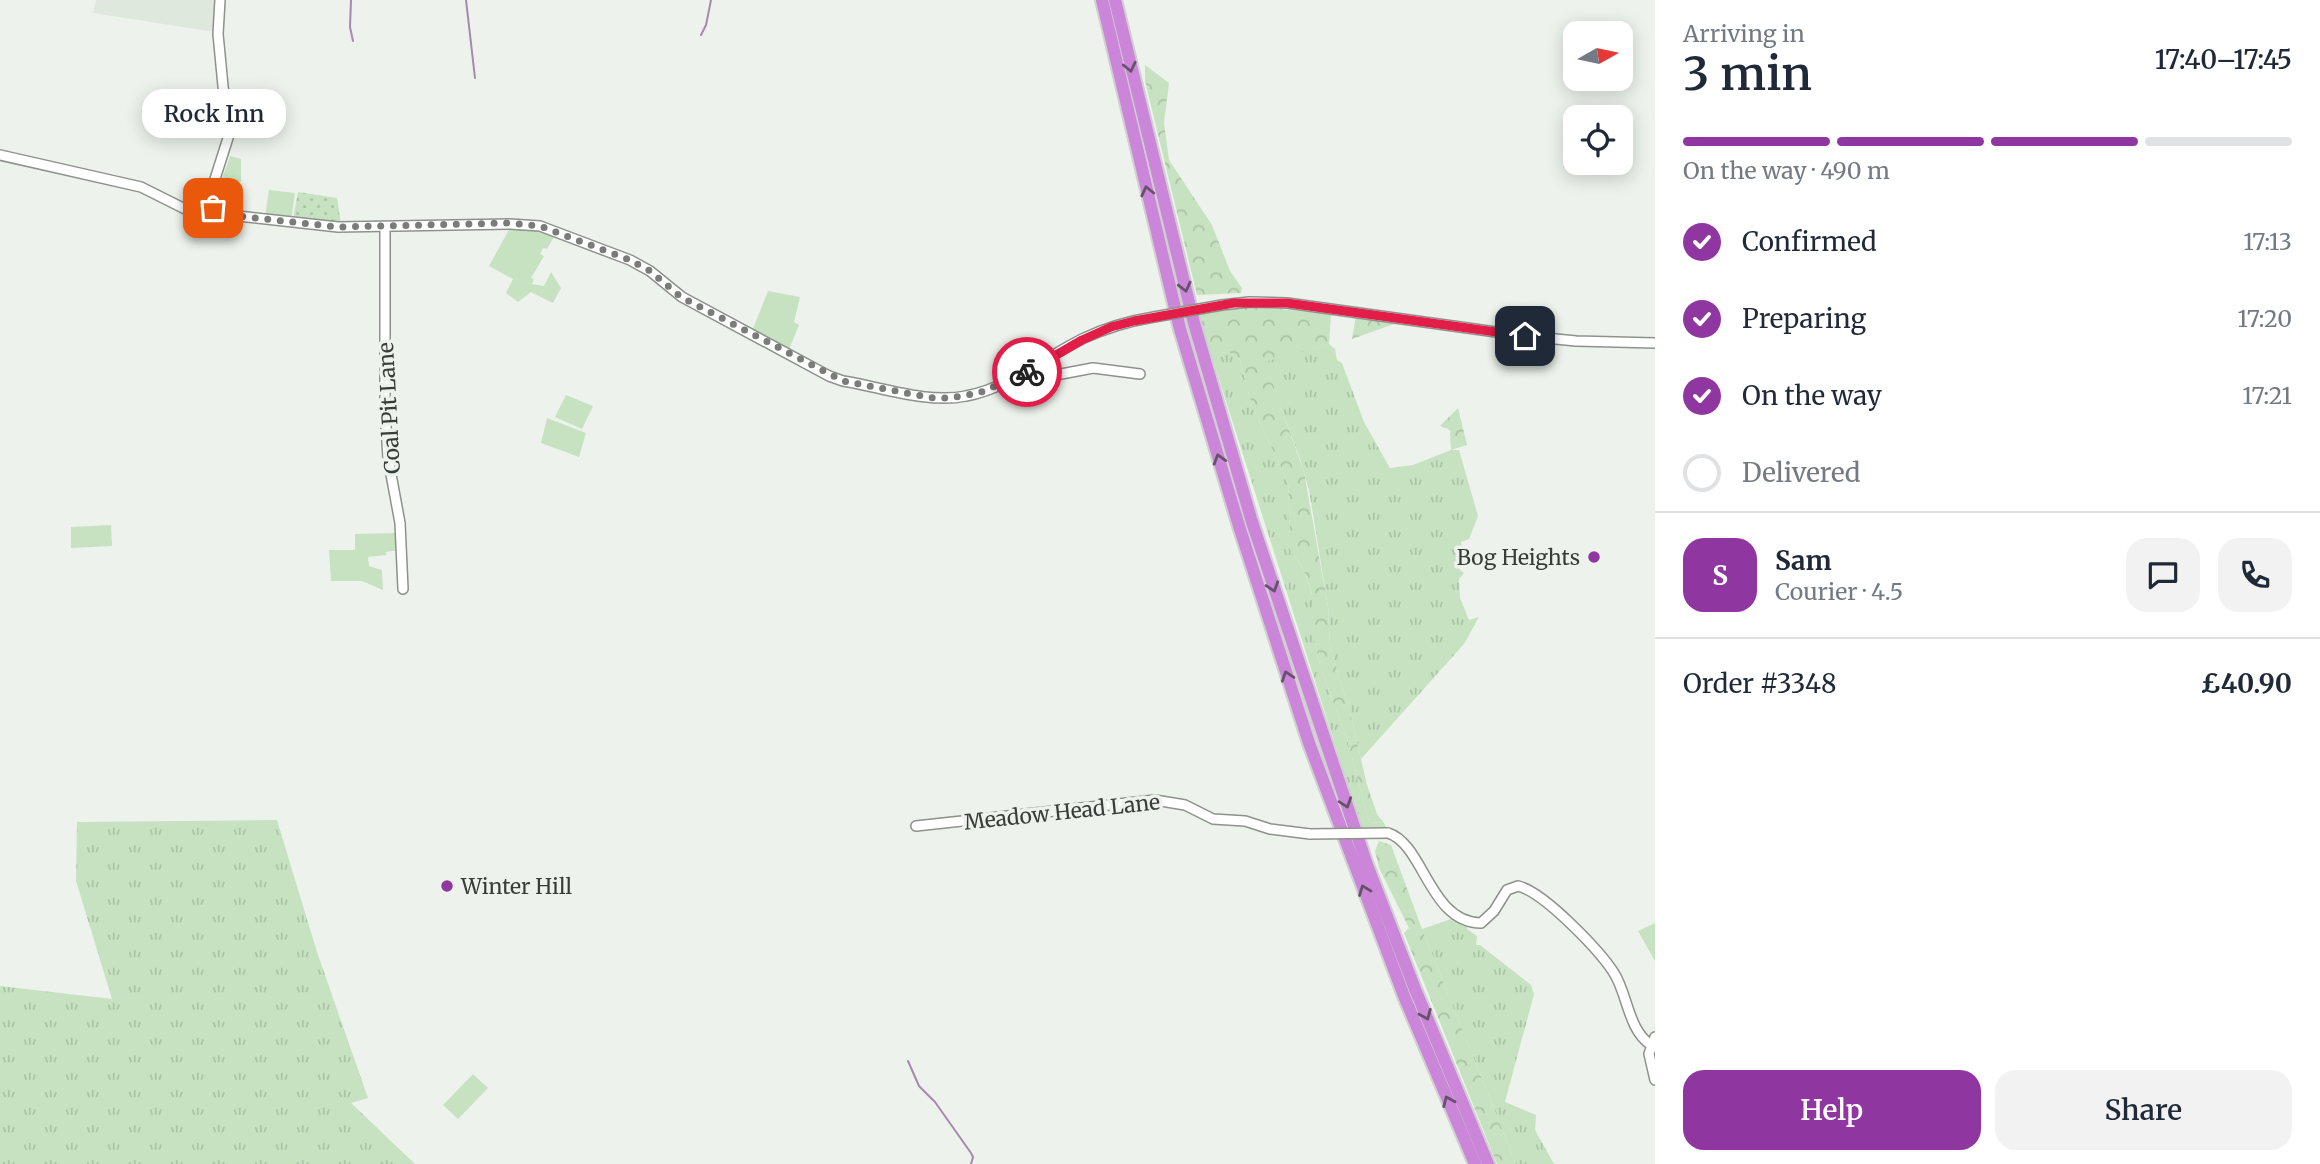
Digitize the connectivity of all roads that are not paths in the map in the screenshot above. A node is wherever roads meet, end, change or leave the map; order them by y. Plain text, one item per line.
1 (220, 0) edge
2 (1102, 0) edge
3 (1115, 0) edge
4 (0, 155) edge
5 (214, 217) junction
6 (385, 227) junction
7 (1655, 343) edge
8 (1029, 370) junction
9 (1140, 374) dead end
10 (403, 589) dead end
11 (916, 825) dead end
12 (1653, 1041) edge
13 (1655, 1080) edge
14 (1475, 1164) edge
15 (1488, 1164) edge

1 - 5 street
14 -> 2 highway
3 -> 15 highway
4 - 5 street
5 - 6 street
6 - 8 street
6 - 10 street, Coal Pit Lane
7 - 8 street, bridge
8 - 9 street
11 - 12 street, Meadow Head Lane, bridge
12 - 13 street

